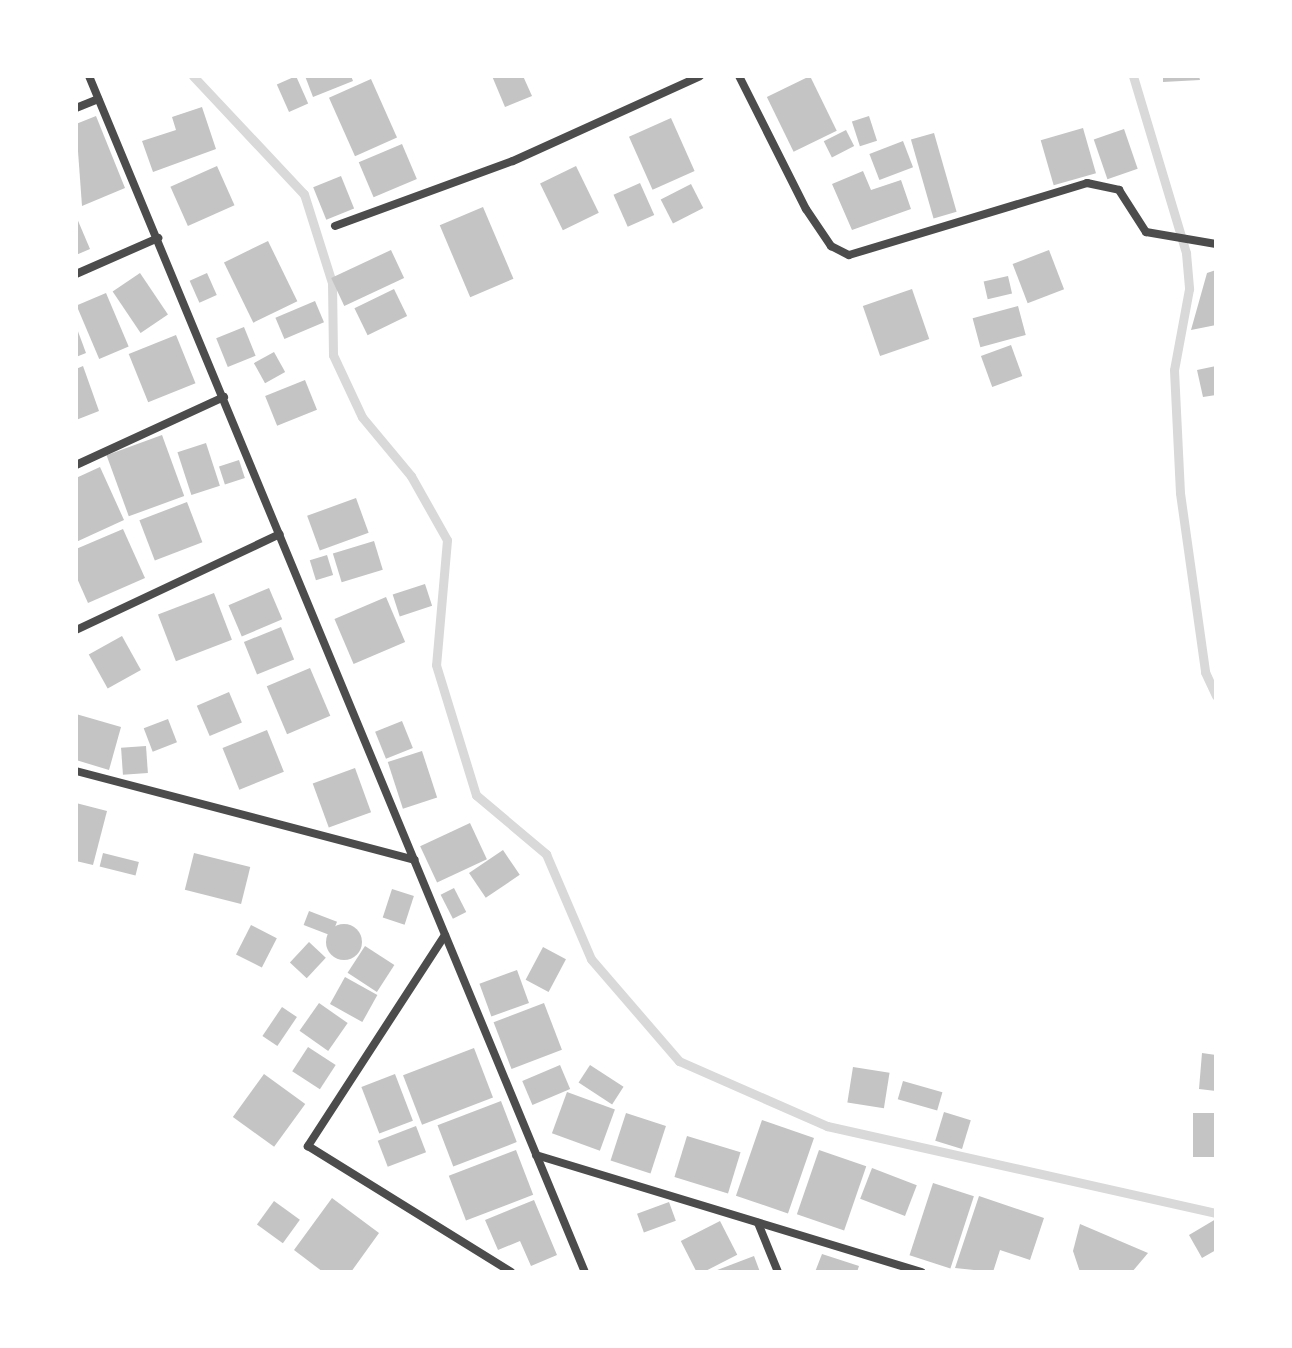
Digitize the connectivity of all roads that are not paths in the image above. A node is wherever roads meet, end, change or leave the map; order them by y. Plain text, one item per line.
1 (89, 76) edge
2 (700, 76) edge
3 (739, 76) edge
4 (98, 99) junction
5 (76, 108) edge
6 (335, 226) dead end
7 (158, 238) junction
8 (1212, 243) edge
9 (76, 274) edge
10 (224, 397) junction
11 (76, 465) edge
12 (280, 534) junction
13 (76, 630) edge
14 (76, 771) edge
15 (415, 860) junction
16 (445, 935) junction
17 (536, 1155) junction
18 (758, 1223) junction
19 (511, 1272) edge
20 (585, 1272) edge
21 (778, 1272) edge
22 (922, 1272) edge

1 - 4 street
2 - 6 street
3 - 8 street
4 - 5 street
4 - 7 street
7 - 9 street
7 - 10 street
10 - 11 street
10 - 12 street
12 - 13 street
12 - 15 street
14 - 15 street
15 - 16 street
16 - 17 street
16 - 19 street
17 - 18 street
17 - 20 street
18 - 21 street
18 - 22 street

